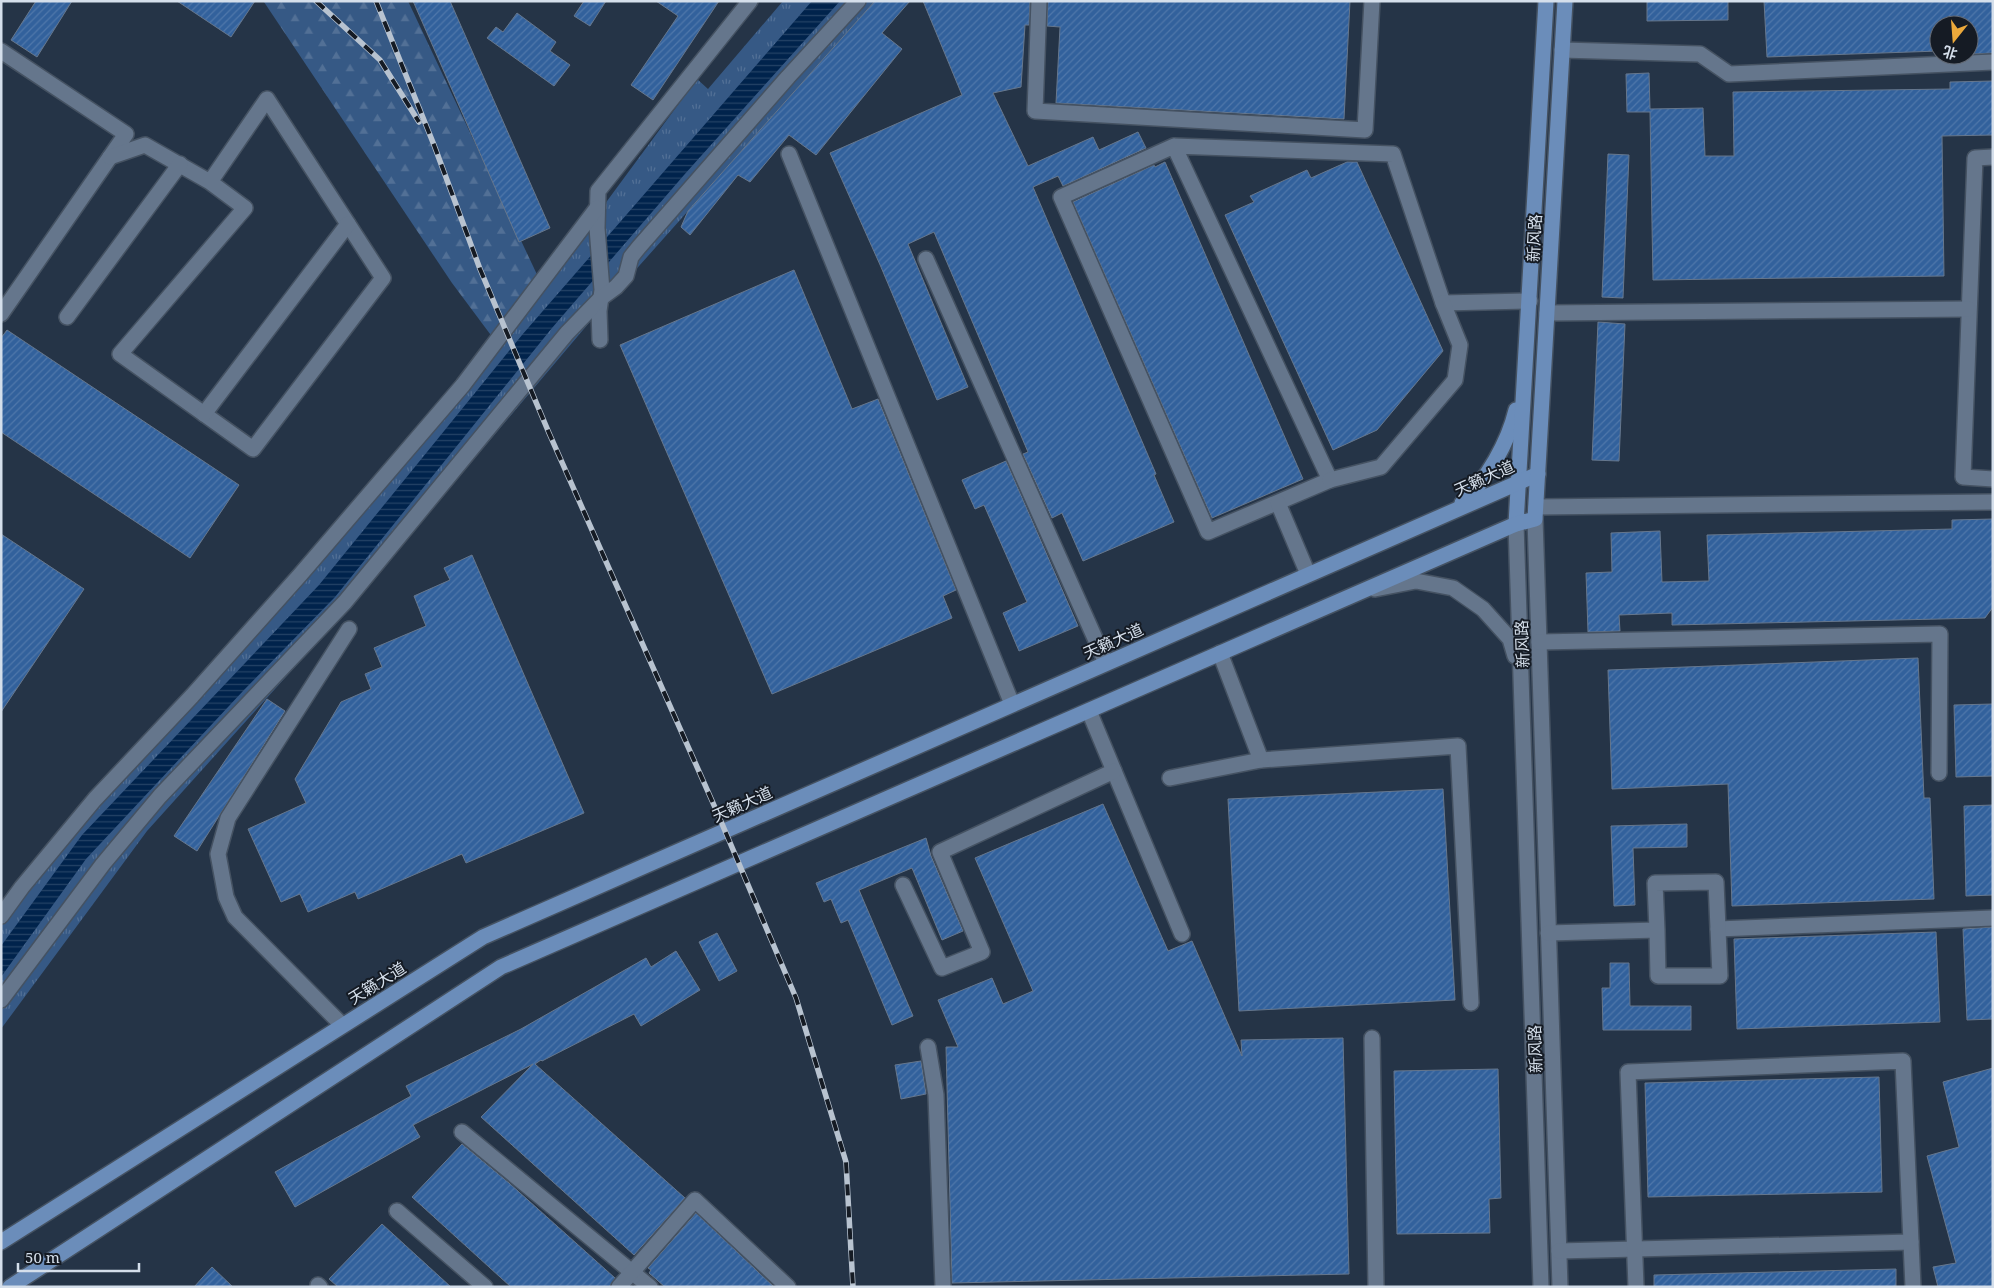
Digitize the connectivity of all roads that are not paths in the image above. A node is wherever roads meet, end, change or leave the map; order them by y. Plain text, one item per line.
1 (750, 1) edge
2 (858, 1) edge
3 (1039, 1) edge
4 (1372, 1) edge
5 (1546, 1) edge
6 (1565, 1) edge
7 (1562, 50) junction
8 (1, 51) edge
9 (1993, 62) edge
10 (1174, 146) junction
11 (789, 154) dead end
12 (110, 156) junction
13 (1993, 157) edge
14 (180, 164) junction
15 (210, 182) junction
16 (598, 208) junction
17 (348, 224) junction
18 (926, 259) dead end
19 (601, 294) junction
20 (1530, 301) junction
21 (1443, 303) junction
22 (1968, 309) junction
23 (1547, 313) junction
24 (1, 314) edge
25 (68, 317) dead end
26 (600, 340) dead end
27 (1526, 372) junction
28 (204, 414) junction
29 (1538, 474) junction
30 (1993, 479) edge
31 (1330, 480) junction
32 (1520, 481) junction
33 (1278, 502) junction
34 (1993, 502) edge
35 (1454, 510) junction
36 (1536, 513) junction
37 (1516, 524) junction
38 (1308, 574) junction
39 (1361, 592) junction
40 (350, 629) dead end
41 (1539, 642) junction
42 (1220, 653) junction
43 (1106, 663) junction
44 (1522, 679) junction
45 (1012, 704) junction
46 (1088, 711) junction
47 (1261, 760) junction
48 (1114, 771) junction
49 (1939, 773) dead end
50 (1170, 778) dead end
51 (903, 885) dead end
52 (1, 916) edge
53 (1993, 918) edge
54 (1718, 929) junction
55 (1657, 930) junction
56 (1548, 933) junction
57 (1182, 934) dead end
58 (1, 1000) edge
59 (1471, 1004) dead end
60 (342, 1025) junction
61 (1372, 1038) dead end
62 (928, 1046) dead end
63 (462, 1132) dead end
64 (397, 1211) dead end
65 (1, 1242) edge
66 (1912, 1242) junction
67 (1634, 1249) junction
68 (1559, 1251) junction
69 (632, 1272) junction
70 (10, 1287) edge
71 (485, 1287) edge
72 (619, 1287) edge
73 (650, 1287) edge
74 (788, 1287) edge
75 (944, 1287) edge
76 (1376, 1287) edge
77 (1541, 1287) edge
78 (1560, 1287) edge
79 (1636, 1287) edge
80 (1913, 1287) edge

1 - 16 street
2 - 19 street
3 - 4 street
5 - 20 main road, 新风路
6 - 7 main road, 新风路
7 - 9 street
7 - 23 main road, 新风路
8 - 12 street
10 - 21 street
10 - 31 street
10 - 33 street
11 - 45 street
12 - 14 street
12 - 24 street
13 - 22 street
14 - 15 street
14 - 25 street
15 - 17 street
15 - 28 street
16 - 19 street
16 - 52 street
17 - 28 street
17 - 28 street
18 - 43 street
19 - 26 street
19 - 58 street
20 - 21 street
20 - 27 main road, 新风路
21 - 31 street
22 - 23 street
22 - 30 street
23 - 29 main road, 新风路
27 - 32 main road, 新风路
27 - 35 main road
29 - 32 main road, 天籁大道
29 - 36 main road, 新风路
31 - 33 street
32 - 35 main road, 天籁大道
32 - 37 main road, 新风路
33 - 38 street
34 - 36 street
35 - 38 main road, 天籁大道
36 - 37 main road
36 - 41 street, 新风路
37 - 39 main road
37 - 44 street, 新风路
38 - 43 main road, 天籁大道
39 - 42 main road
39 - 44 street
40 - 60 street
41 - 49 street
41 - 56 street, 新风路
42 - 46 main road
42 - 47 street
43 - 45 main road, 天籁大道
44 - 77 street, 新风路
45 - 60 main road, 天籁大道
46 - 48 street
46 - 70 main road
47 - 50 street
47 - 59 street
48 - 51 street
48 - 57 street
53 - 54 street
54 - 55 street
54 - 55 street
55 - 56 street
56 - 68 street, 新风路
60 - 65 main road, 天籁大道
61 - 76 street
62 - 75 street
63 - 69 street
64 - 71 street
66 - 67 street
66 - 67 street
66 - 80 street
67 - 68 street
67 - 79 street
68 - 78 street, 新风路
69 - 72 street
69 - 73 street
69 - 74 street

